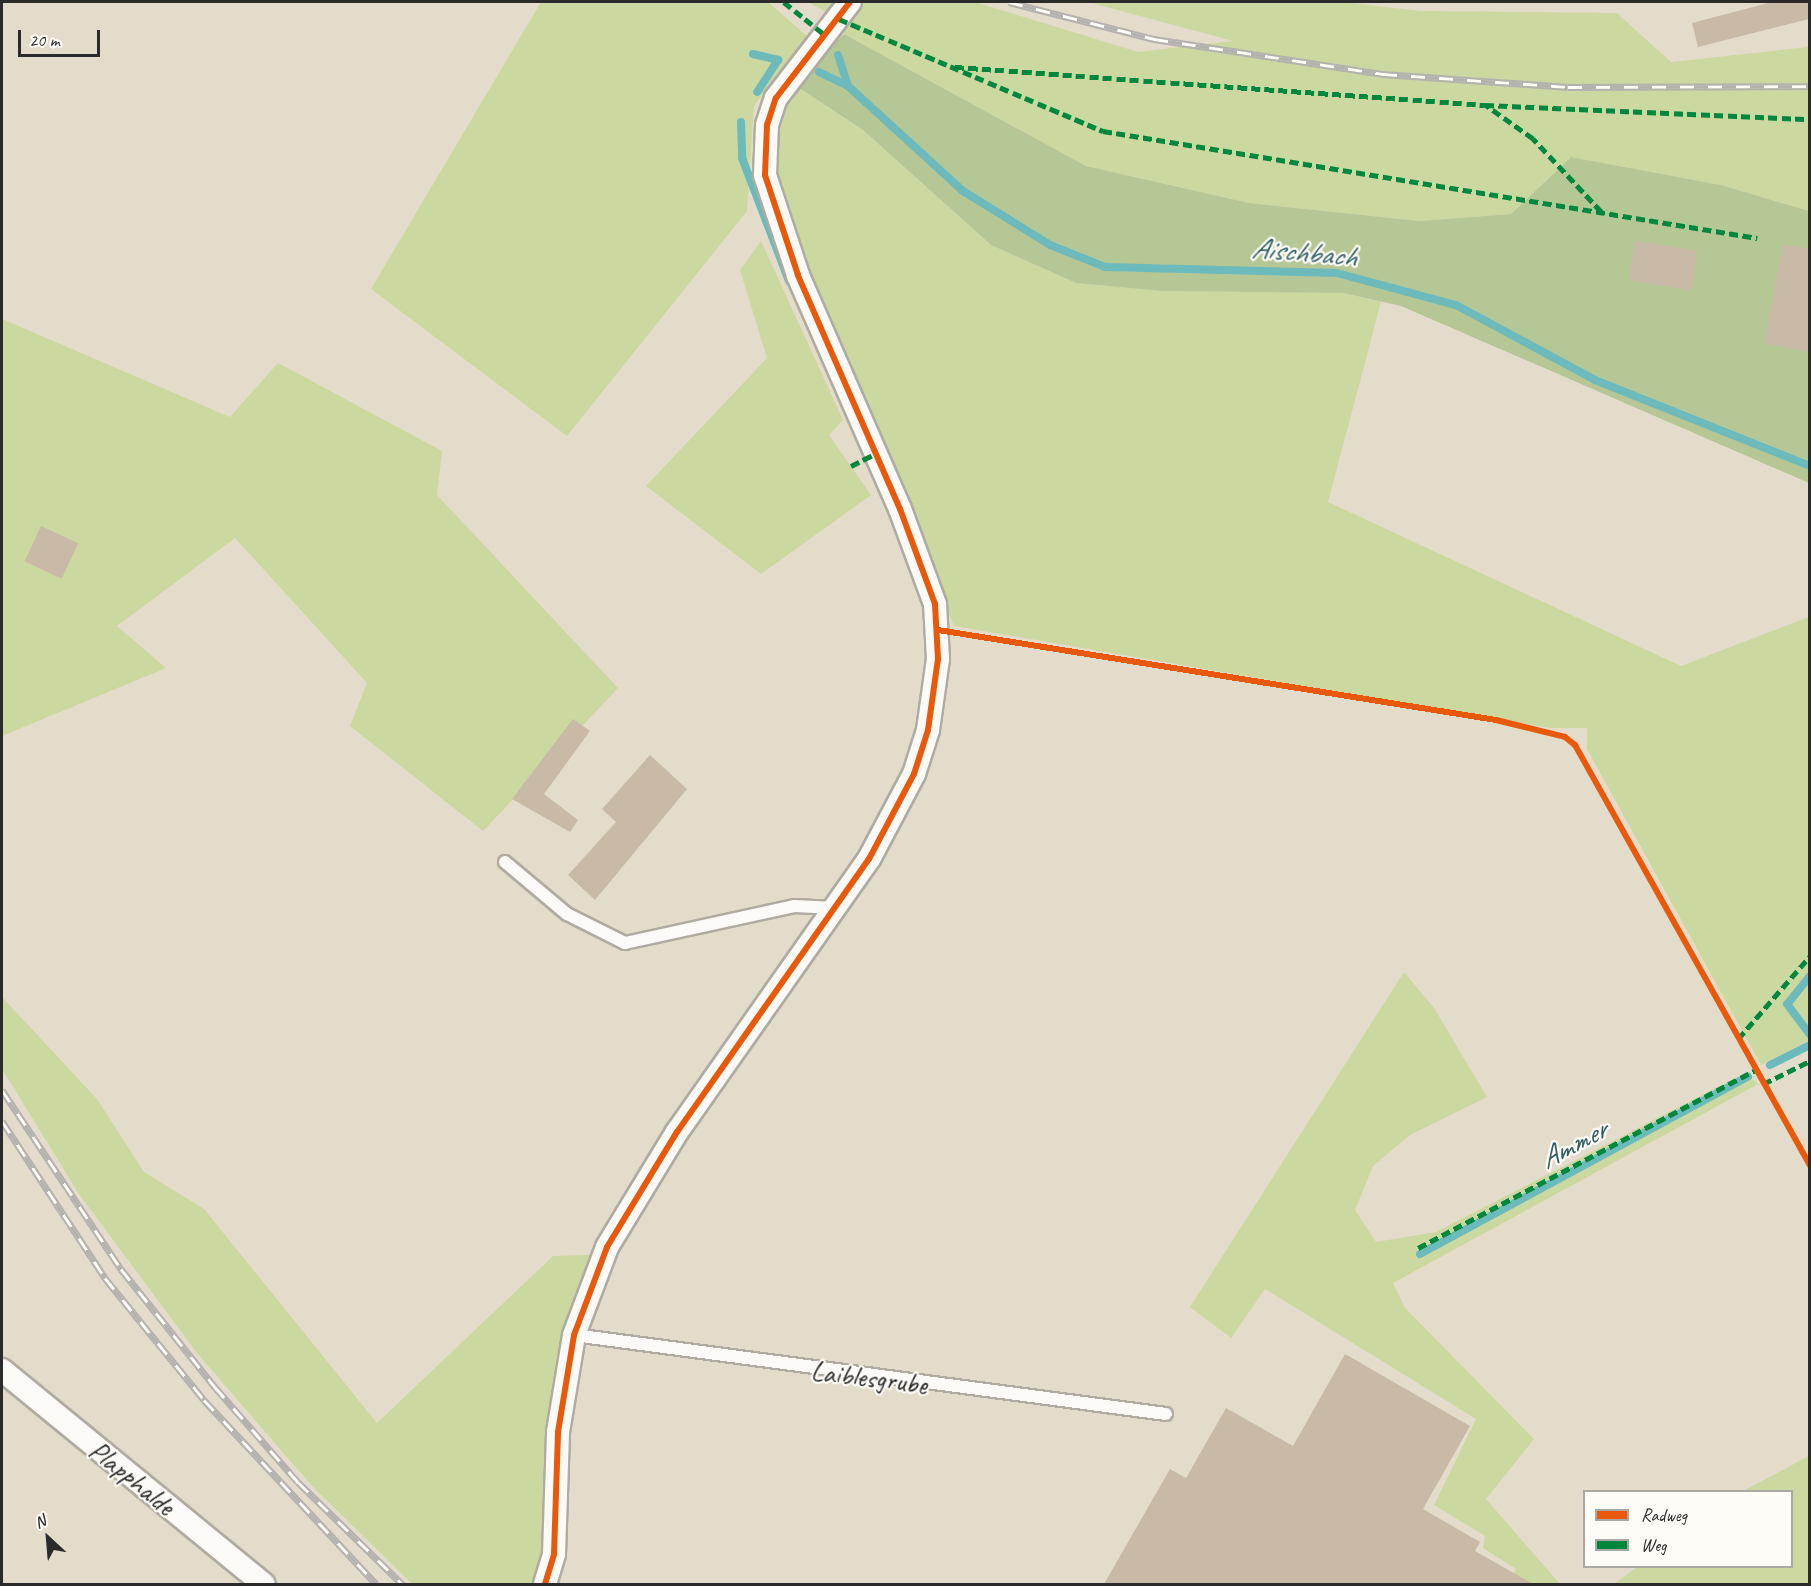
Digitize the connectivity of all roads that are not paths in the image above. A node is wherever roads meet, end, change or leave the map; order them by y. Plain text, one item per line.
1 (850, 2) edge
2 (505, 861) dead end
3 (837, 908) junction
4 (574, 1335) junction
5 (2, 1370) edge
6 (1166, 1414) dead end
7 (263, 1584) edge
8 (545, 1584) edge

1 - 3 street
2 - 3 lane
3 - 4 street
4 - 6 lane, Laiblesgrube
4 - 8 street
5 - 7 street, Plapphalde

